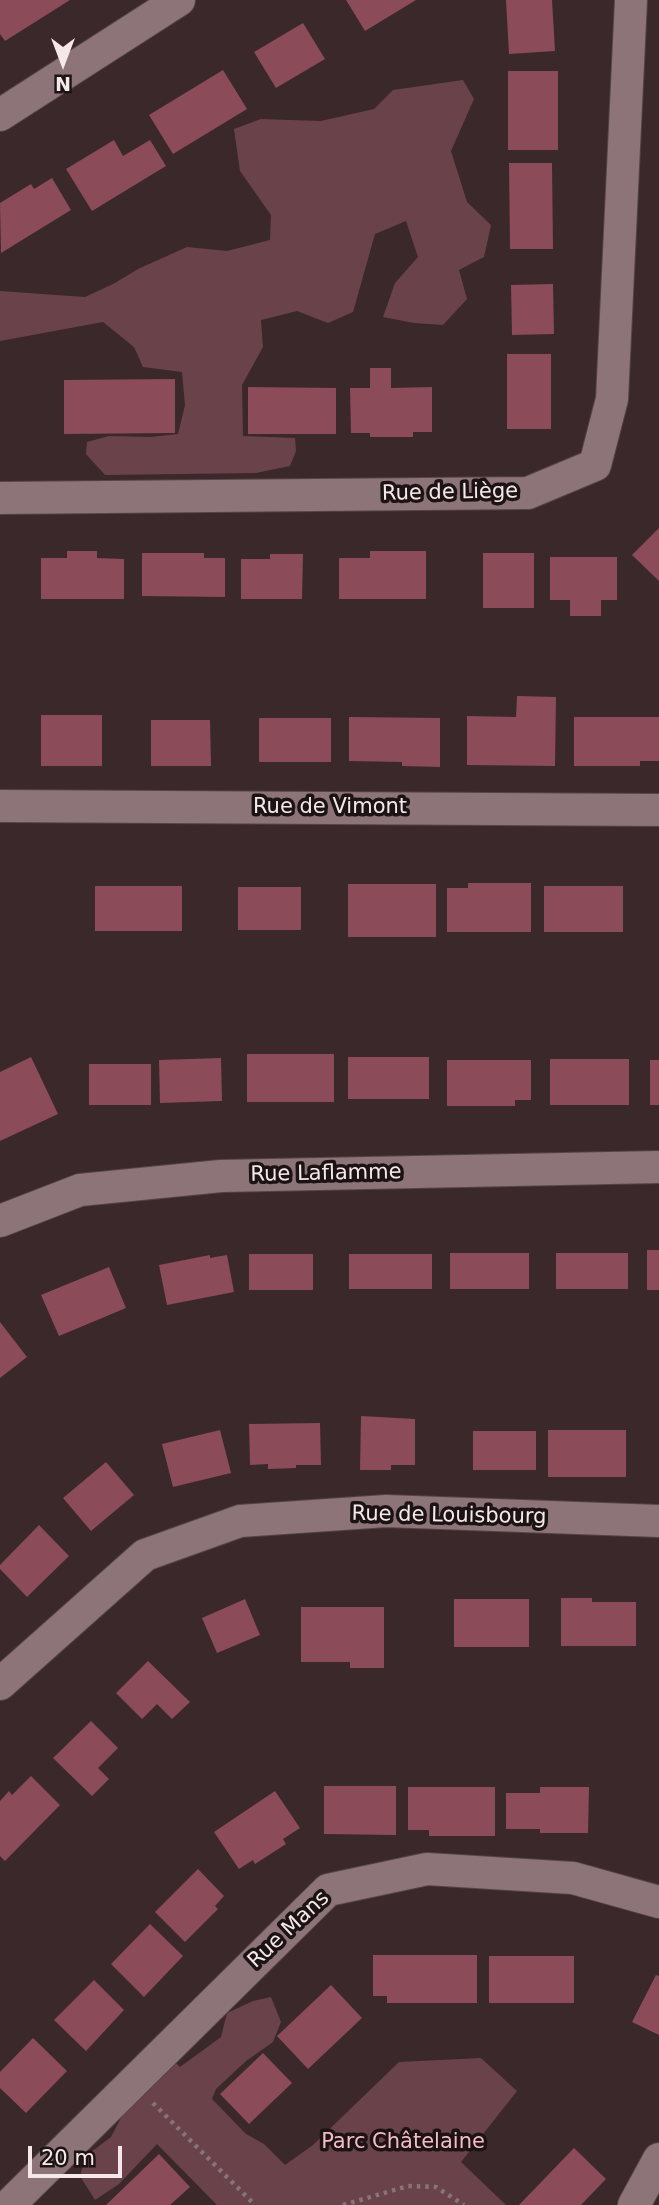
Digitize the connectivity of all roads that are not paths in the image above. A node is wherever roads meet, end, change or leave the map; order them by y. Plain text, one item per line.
1 (179, 0) edge
2 (631, 0) edge
3 (0, 115) edge
4 (0, 498) edge
5 (0, 806) edge
6 (659, 810) edge
7 (659, 1167) edge
8 (0, 1221) edge
9 (659, 1521) edge
10 (0, 1684) edge
11 (659, 1902) edge
12 (659, 2159) edge
13 (9, 2205) edge
14 (634, 2205) edge

1 - 3 street
2 - 4 street, Rue de Liège
5 - 6 street, Rue de Vimont
7 - 8 street, Rue Laflamme
9 - 10 street, Rue de Louisbourg
11 - 13 street, Rue Mans
12 - 14 street

